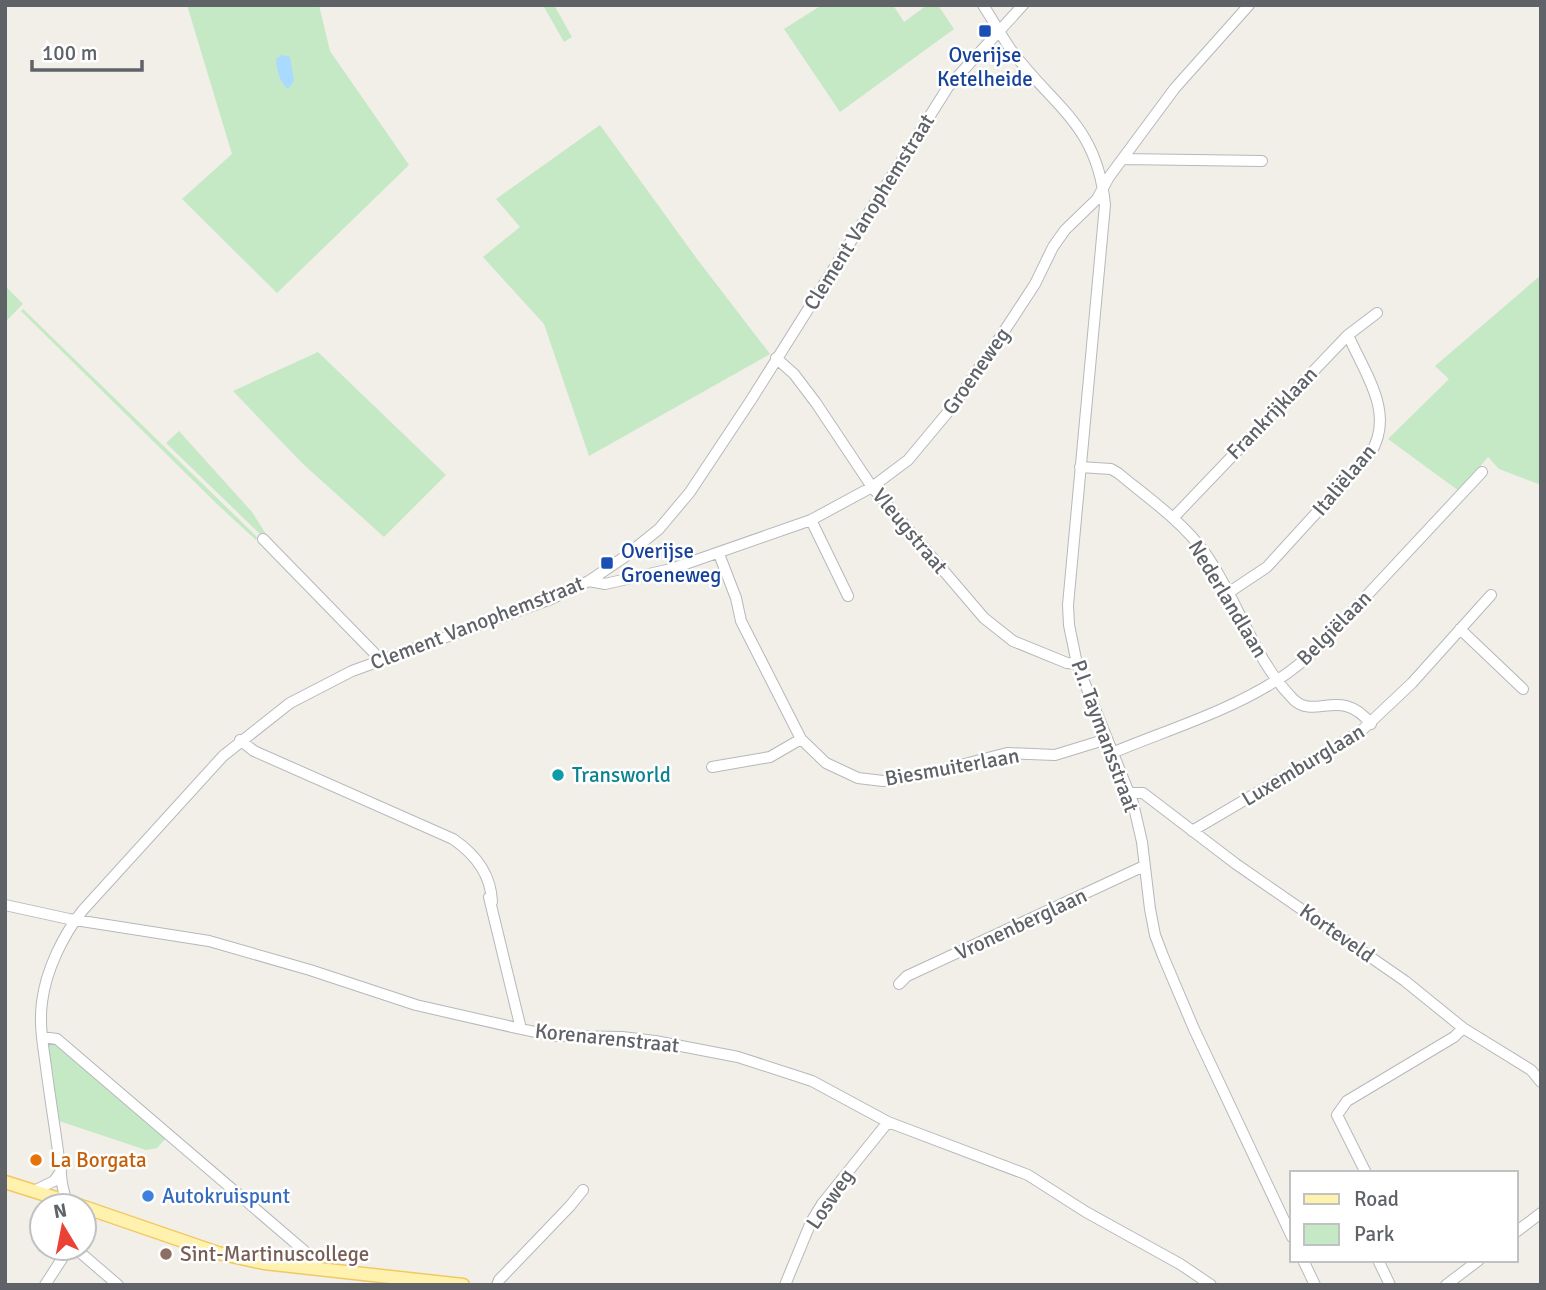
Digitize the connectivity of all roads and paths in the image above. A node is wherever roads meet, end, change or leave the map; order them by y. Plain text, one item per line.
1 (983, 5) edge
2 (1023, 5) edge
3 (1249, 5) edge
4 (999, 30) junction
5 (1124, 159) junction
6 (1262, 161) dead end
7 (1103, 188) junction
8 (1377, 313) dead end
9 (1348, 335) junction
10 (776, 358) junction
11 (1080, 467) junction
12 (1482, 472) dead end
13 (872, 487) junction
14 (1173, 518) junction
15 (811, 520) junction
16 (263, 539) dead end
17 (719, 554) junction
18 (589, 581) junction
19 (1228, 593) junction
20 (1491, 595) dead end
21 (848, 596) dead end
22 (1460, 629) junction
23 (381, 660) junction
24 (1077, 664) junction
25 (1278, 680) junction
26 (1523, 689) dead end
27 (1371, 724) junction
28 (801, 739) junction
29 (1107, 739) junction
30 (240, 740) junction
31 (1112, 752) junction
32 (712, 767) dead end
33 (1129, 793) junction
34 (1192, 831) junction
35 (1144, 866) junction
36 (5, 905) edge
37 (75, 919) junction
38 (899, 984) dead end
39 (1463, 1028) junction
40 (521, 1030) junction
41 (42, 1037) junction
42 (1541, 1082) edge
43 (888, 1122) junction
44 (61, 1171) junction
45 (1365, 1171) edge
46 (5, 1182) edge
47 (583, 1190) dead end
48 (34, 1191) joint
49 (64, 1192) edge
50 (98, 1211) edge
51 (1541, 1213) edge
52 (1518, 1230) edge
53 (1290, 1233) edge
54 (60, 1262) edge
55 (91, 1262) edge
56 (1304, 1262) edge
57 (1379, 1262) edge
58 (1476, 1262) edge
59 (318, 1269) junction
60 (45, 1285) edge
61 (118, 1285) edge
62 (464, 1285) edge
63 (497, 1285) edge
64 (785, 1285) edge
65 (1211, 1285) edge
66 (1315, 1285) edge
67 (1390, 1285) edge
68 (1446, 1285) edge

1 - 4 street, P.I. Taymansstraat
2 - 4 street, Clement Vanophemstraat
3 - 5 street, Groeneweg
4 - 7 street, P.I. Taymansstraat
4 - 10 street, Clement Vanophemstraat
5 - 6 street
5 - 7 street, Groeneweg
7 - 11 street, P.I. Taymansstraat
7 - 13 street, Groeneweg
8 - 9 street, Frankrijklaan
9 - 14 street, Frankrijklaan
9 - 19 street, Italiëlaan
10 - 13 street, Vleugstraat
10 - 18 street, Clement Vanophemstraat
11 - 14 street, Nederlandlaan
11 - 24 street, P.I. Taymansstraat
12 - 25 street, Belgiëlaan
13 - 15 street, Groeneweg
13 - 24 street, Vleugstraat
14 - 19 street, Nederlandlaan
15 - 17 street, Groeneweg
15 - 21 street
16 - 23 street
17 - 18 street, Groeneweg
17 - 28 street, Biesmuiterlaan
18 - 23 street, Clement Vanophemstraat
19 - 25 street, Nederlandlaan
20 - 22 street, Luxemburglaan
22 - 26 street
22 - 27 street, Luxemburglaan
23 - 30 street, Clement Vanophemstraat
24 - 29 street, P.I. Taymansstraat
25 - 27 street, Nederlandlaan
25 - 31 street, Belgiëlaan
27 - 34 street, Luxemburglaan
28 - 29 street, Biesmuiterlaan
28 - 32 street
29 - 31 street, P.I. Taymansstraat
30 - 37 street, Clement Vanophemstraat
30 - 40 street
31 - 33 street, P.I. Taymansstraat
33 - 34 street, Korteveld
33 - 35 street, P.I. Taymansstraat
34 - 39 street, Korteveld
35 - 38 street, Vronenberglaan
35 - 53 street, P.I. Taymansstraat
36 - 37 street, Korenarenstraat
37 - 40 street, Korenarenstraat
37 - 41 street, Clement Vanophemstraat
39 - 42 street, Korteveld
39 - 45 street
40 - 43 street, Korenarenstraat
41 - 44 street, Clement Vanophemstraat
41 - 59 street
43 - 64 street, Losweg
43 - 65 street, Korenarenstraat
44 - 48 street
44 - 49 street, Clement Vanophemstraat
46 - 48 main road
47 - 63 street
50 - 59 main road
51 - 52 street
54 - 60 street
55 - 61 street
56 - 66 street
57 - 67 street
58 - 68 street
59 - 62 main road

